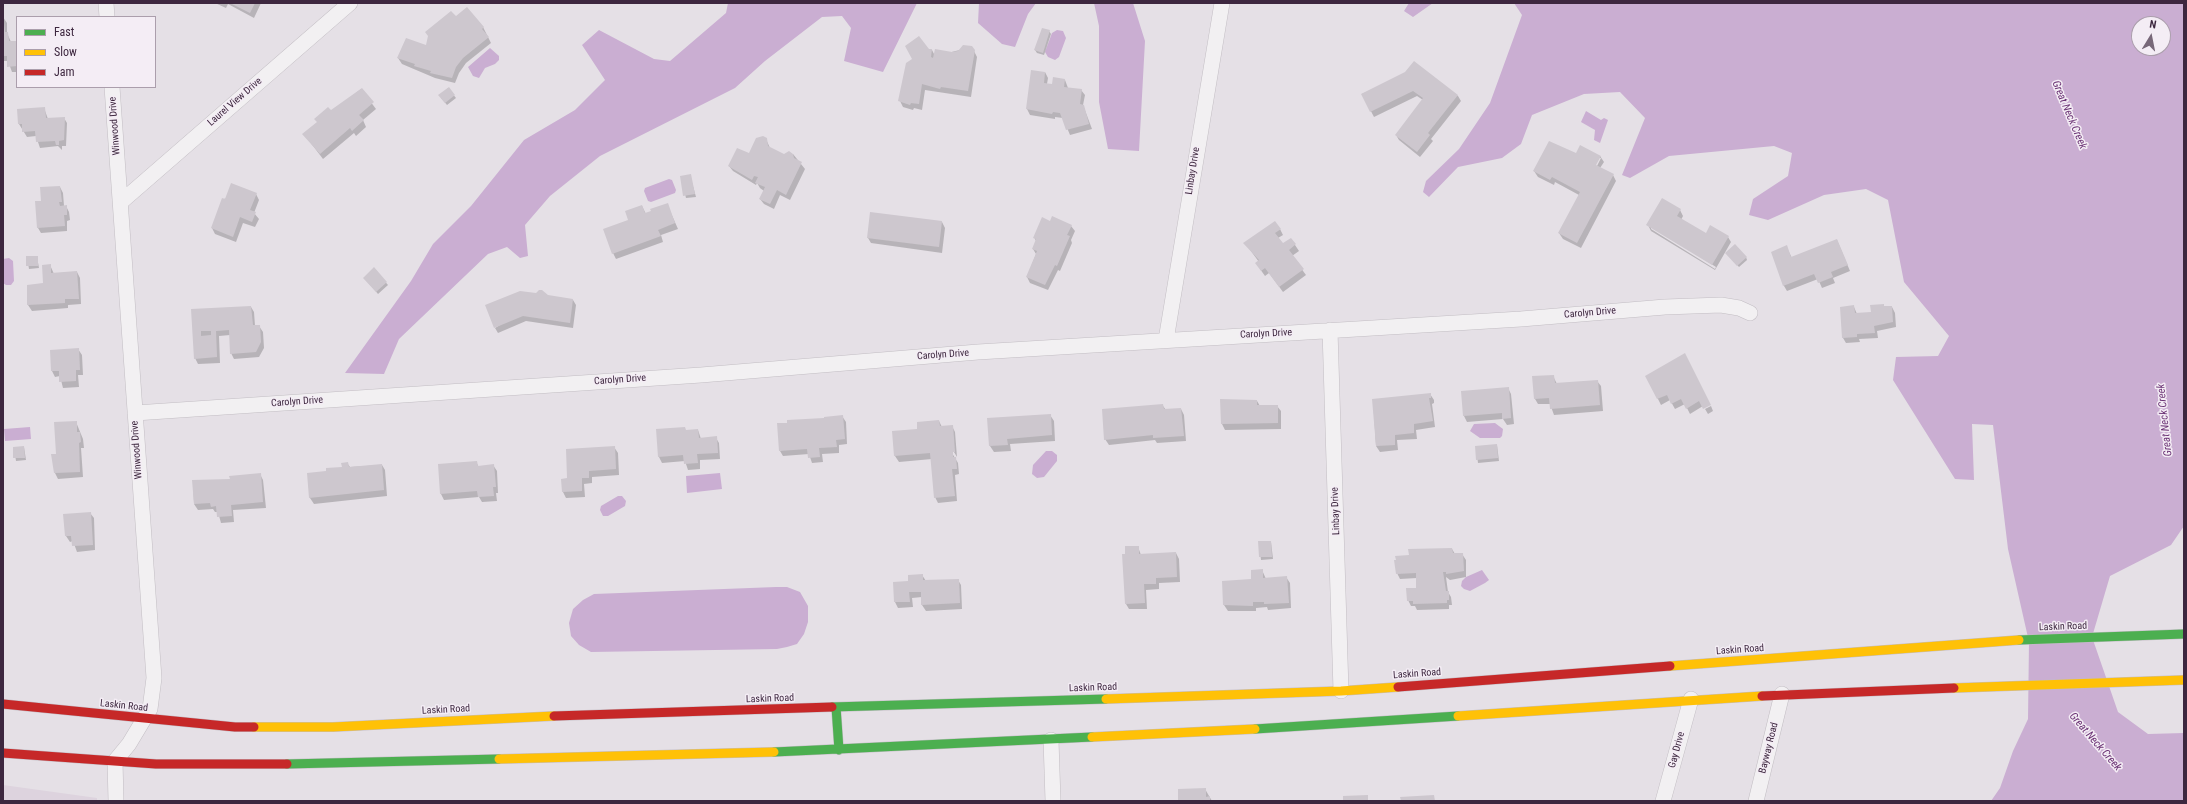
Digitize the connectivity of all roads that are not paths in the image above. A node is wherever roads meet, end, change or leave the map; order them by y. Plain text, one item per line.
1 (106, 3) edge
2 (350, 3) edge
3 (1222, 3) edge
4 (107, 16) edge
5 (112, 88) edge
6 (121, 202) junction
7 (1750, 313) dead end
8 (1330, 330) junction
9 (1166, 340) junction
10 (134, 413) junction
11 (2184, 634) edge
12 (2184, 680) edge
13 (1341, 691) junction
14 (1782, 694) junction
15 (1691, 698) junction
16 (3, 704) edge
17 (836, 707) junction
18 (146, 719) junction
19 (1051, 740) junction
20 (839, 750) junction
21 (3, 753) edge
22 (115, 761) junction
23 (116, 801) edge
24 (1053, 801) edge
25 (1663, 801) edge
26 (1756, 801) edge

1 - 4 street
2 - 6 street, Laurel View Drive
3 - 9 street, Linbay Drive
5 - 6 street, Winwood Drive
6 - 10 street, Winwood Drive
7 - 8 street, Carolyn Drive
8 - 9 street, Carolyn Drive
8 - 13 street, Linbay Drive
9 - 10 street, Carolyn Drive
10 - 18 street, Winwood Drive
11 - 13 main road, Laskin Road
12 - 14 main road
13 - 17 main road, Laskin Road
14 - 15 main road
14 - 26 street, Bayway Road
15 - 19 main road
15 - 25 street, Gay Drive
16 - 18 main road, Laskin Road
17 - 18 main road, Laskin Road
17 - 20 main road
18 - 22 street, Winwood Drive
19 - 20 main road
19 - 24 street
20 - 22 main road
21 - 22 main road
22 - 23 street

